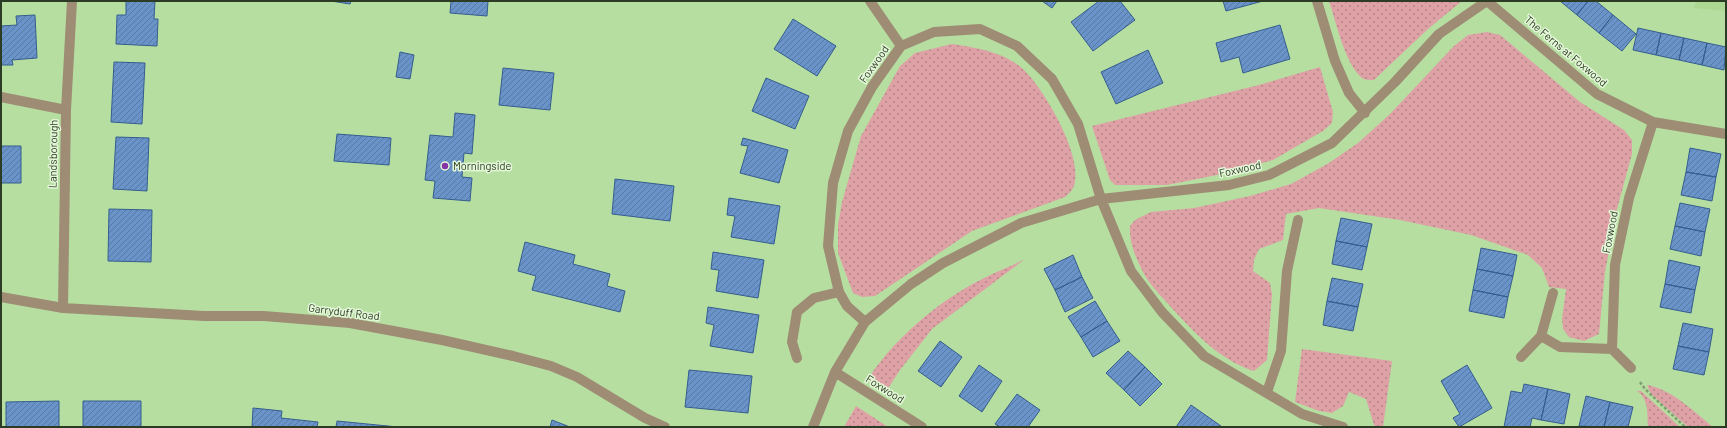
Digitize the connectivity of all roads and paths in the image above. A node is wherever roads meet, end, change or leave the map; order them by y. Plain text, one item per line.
1 (72, 1) edge
2 (870, 1) edge
3 (1317, 1) edge
4 (1487, 1) edge
5 (901, 46) junction
6 (1, 97) edge
7 (66, 110) junction
8 (1365, 113) junction
9 (1653, 122) junction
10 (1726, 134) edge
11 (1101, 199) junction
12 (1298, 220) dead end
13 (839, 292) junction
14 (1553, 293) dead end
15 (1, 297) edge
16 (63, 308) junction
17 (865, 322) junction
18 (1541, 336) junction
19 (1612, 349) junction
20 (1521, 357) dead end
21 (797, 358) dead end
22 (1631, 368) joint
23 (835, 372) junction
24 (1267, 392) junction
25 (665, 427) edge
26 (813, 427) edge
27 (922, 427) edge
28 (1343, 427) edge
29 (1685, 427) edge

1 - 7 street, Landsborough
2 - 5 street
3 - 8 street
4 - 8 street, Foxwood
4 - 9 street, The Ferns at Foxwood
5 - 11 street, Foxwood
5 - 13 street, Foxwood
6 - 7 street
7 - 16 street, Landsborough
8 - 11 street, Foxwood
9 - 10 street, The Ferns at Foxwood
9 - 19 street, Foxwood
11 - 17 street, Foxwood
11 - 24 street, Foxwood
12 - 24 street
13 - 17 street, Foxwood
13 - 21 street
14 - 18 street
15 - 16 street, Garryduff Road
16 - 25 street, Garryduff Road
17 - 23 street, Foxwood
18 - 19 street
18 - 20 street
19 - 22 street
22 - 29 path
23 - 26 street, Foxwood
23 - 27 street, Foxwood
24 - 28 street, Foxwood

